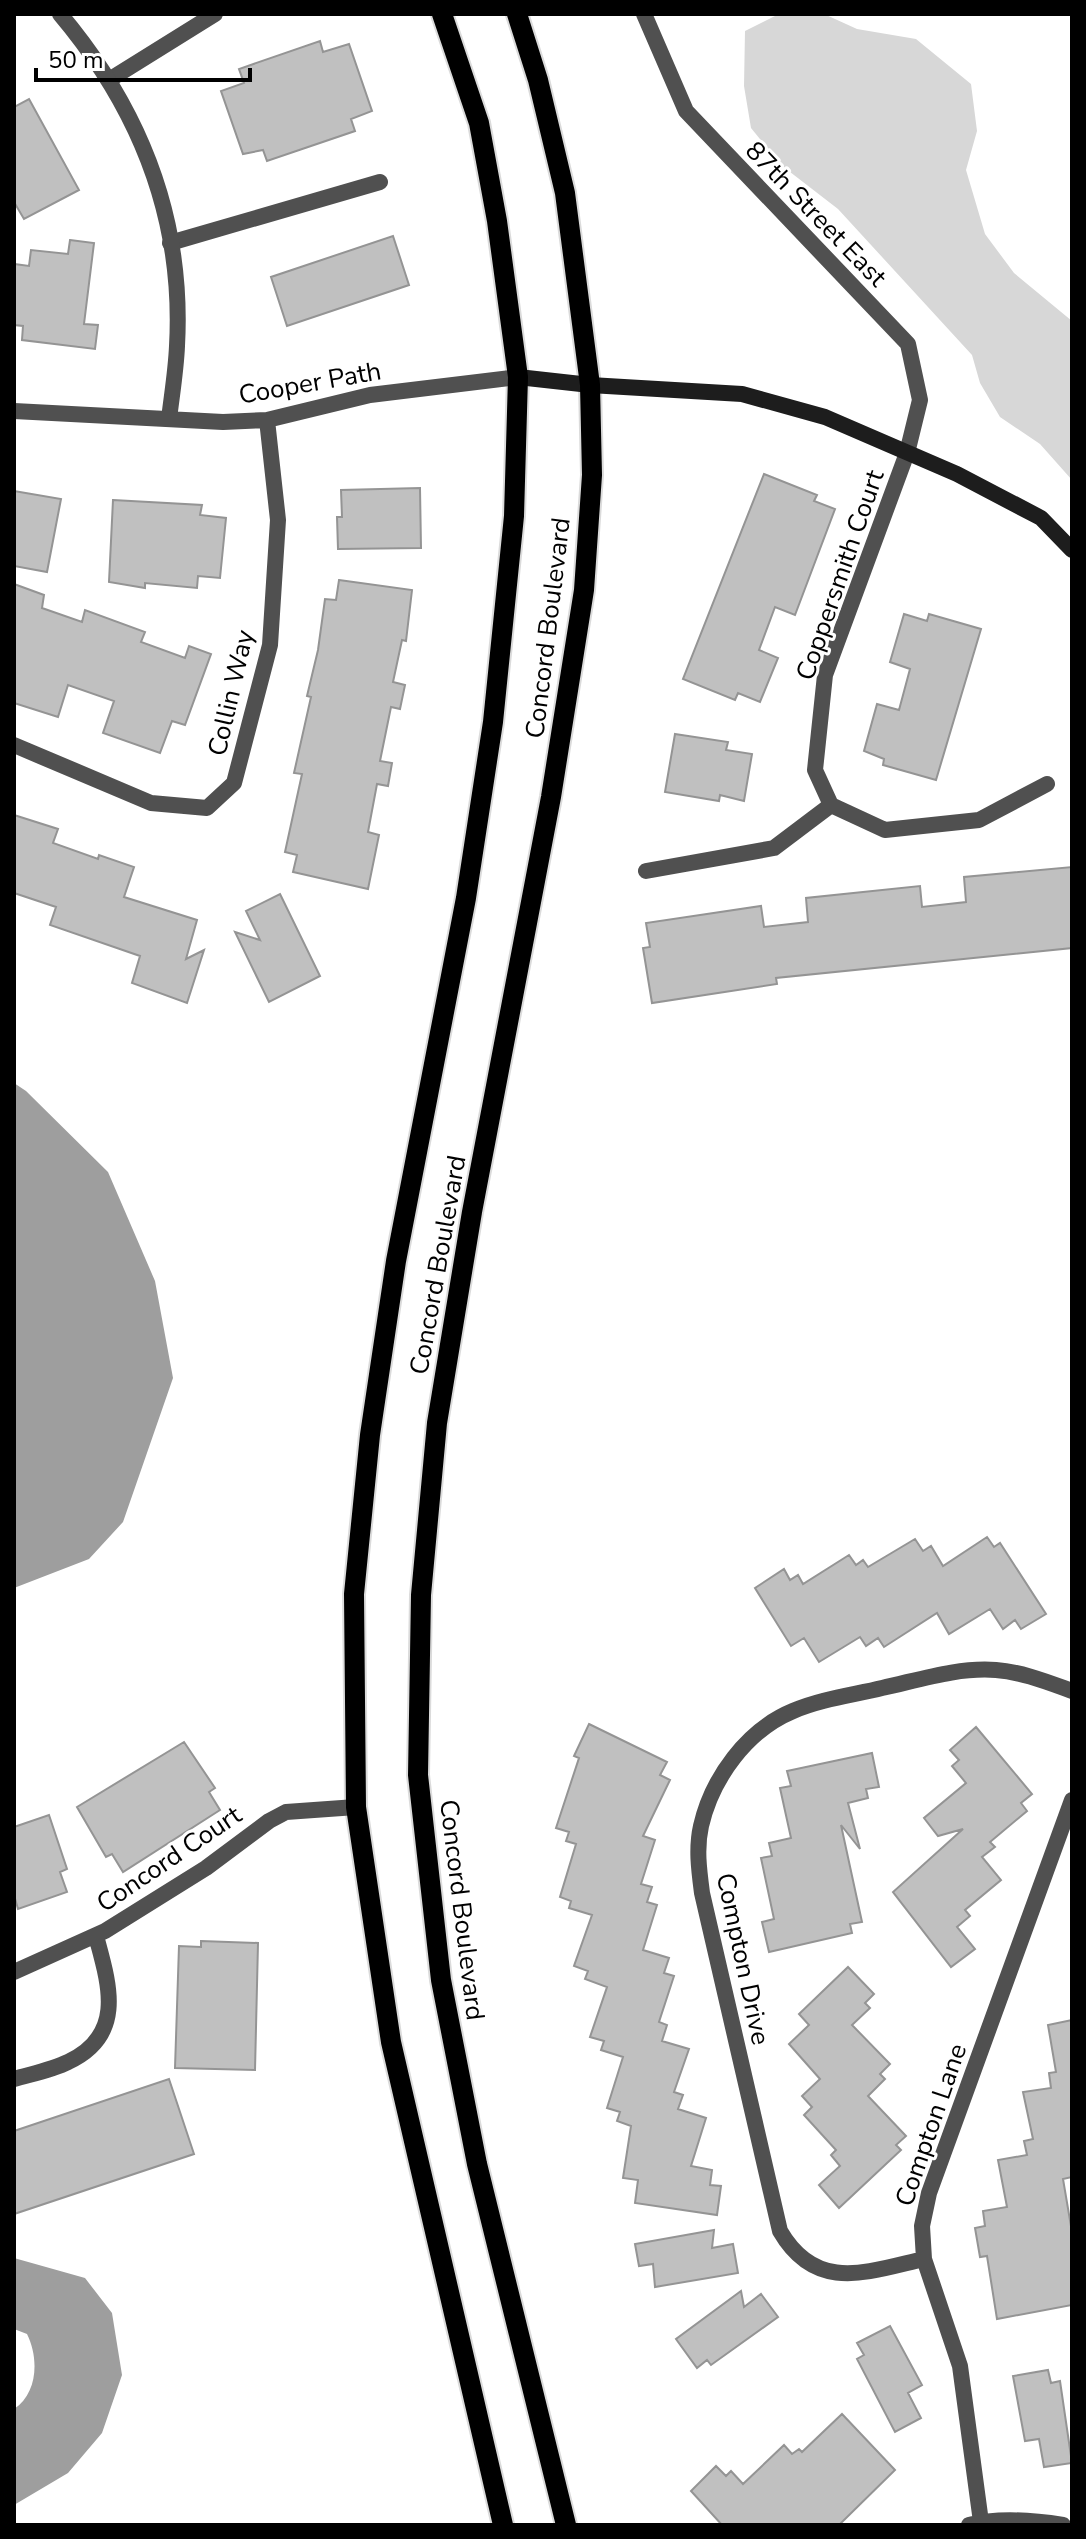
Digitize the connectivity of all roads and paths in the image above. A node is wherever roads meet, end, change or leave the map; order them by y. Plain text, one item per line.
1 (60, 14) edge
2 (215, 14) edge
3 (442, 14) edge
4 (517, 14) edge
5 (644, 14) edge
6 (109, 80) junction
7 (380, 182) dead end
8 (170, 243) junction
9 (518, 377) junction
10 (590, 385) junction
11 (14, 411) edge
12 (169, 419) junction
13 (267, 420) junction
14 (907, 453) junction
15 (1072, 550) edge
16 (14, 745) edge
17 (1047, 784) dead end
18 (831, 805) junction
19 (646, 871) dead end
20 (1072, 1691) edge
21 (1072, 1800) edge
22 (356, 1807) junction
23 (96, 1936) junction
24 (14, 1972) edge
25 (14, 2079) edge
26 (924, 2259) junction
27 (975, 2523) edge
28 (503, 2525) edge
29 (566, 2525) edge
30 (1063, 2525) edge

1 - 6 street
2 - 6 street
3 - 9 main road, Concord Boulevard
4 - 10 main road, Concord Boulevard
5 - 14 street, 87th Street East
6 - 8 street
7 - 8 street
8 - 12 street
9 - 10 street
9 - 13 street, Cooper Path
9 - 22 main road, Concord Boulevard
10 - 14 street
10 - 29 main road, Concord Boulevard
11 - 12 street, Cooper Path
12 - 13 street, Cooper Path
13 - 16 street, Collin Way
14 - 15 street
14 - 18 street, Coppersmith Court
17 - 18 street
18 - 19 street
20 - 26 street, Compton Drive
21 - 26 street, Compton Lane
22 - 23 street, Concord Court
22 - 28 main road, Concord Boulevard
23 - 24 street, Concord Court
23 - 25 street
26 - 27 street, Compton Lane
27 - 30 street

